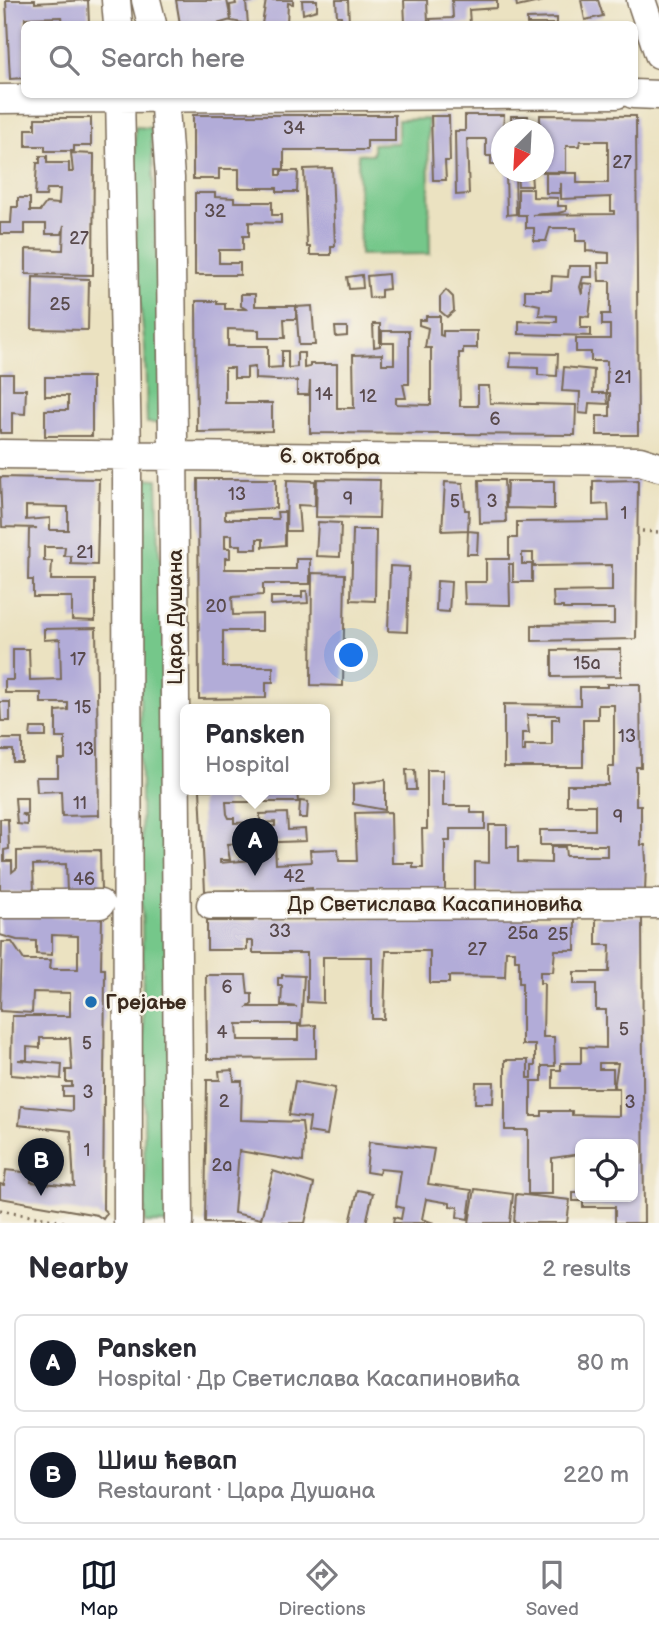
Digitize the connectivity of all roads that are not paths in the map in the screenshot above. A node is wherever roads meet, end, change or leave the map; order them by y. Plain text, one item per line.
1 (116, 0) edge
2 (146, 0) edge
3 (641, 0) edge
4 (118, 21) edge
5 (151, 21) edge
6 (659, 54) edge
7 (638, 94) edge
8 (659, 95) edge
9 (40, 98) edge
10 (120, 98) edge
11 (164, 98) edge
12 (0, 99) edge
13 (0, 454) edge
14 (127, 454) junction
15 (173, 455) junction
16 (659, 467) edge
17 (0, 904) edge
18 (100, 904) dead end
19 (659, 904) edge
20 (211, 905) dead end
21 (128, 1223) edge
22 (179, 1223) edge

1 - 4 street
2 - 5 street
3 - 6 street
7 - 8 street
9 - 12 street
10 - 14 street
11 - 15 street, Цара Душана
13 - 14 street, 6. октобра
14 - 15 street, 6. октобра
14 - 21 street
15 - 16 street, 6. октобра
15 - 22 street, Цара Душана
17 - 18 street
19 - 20 street, Др Светислава Касапиновића

